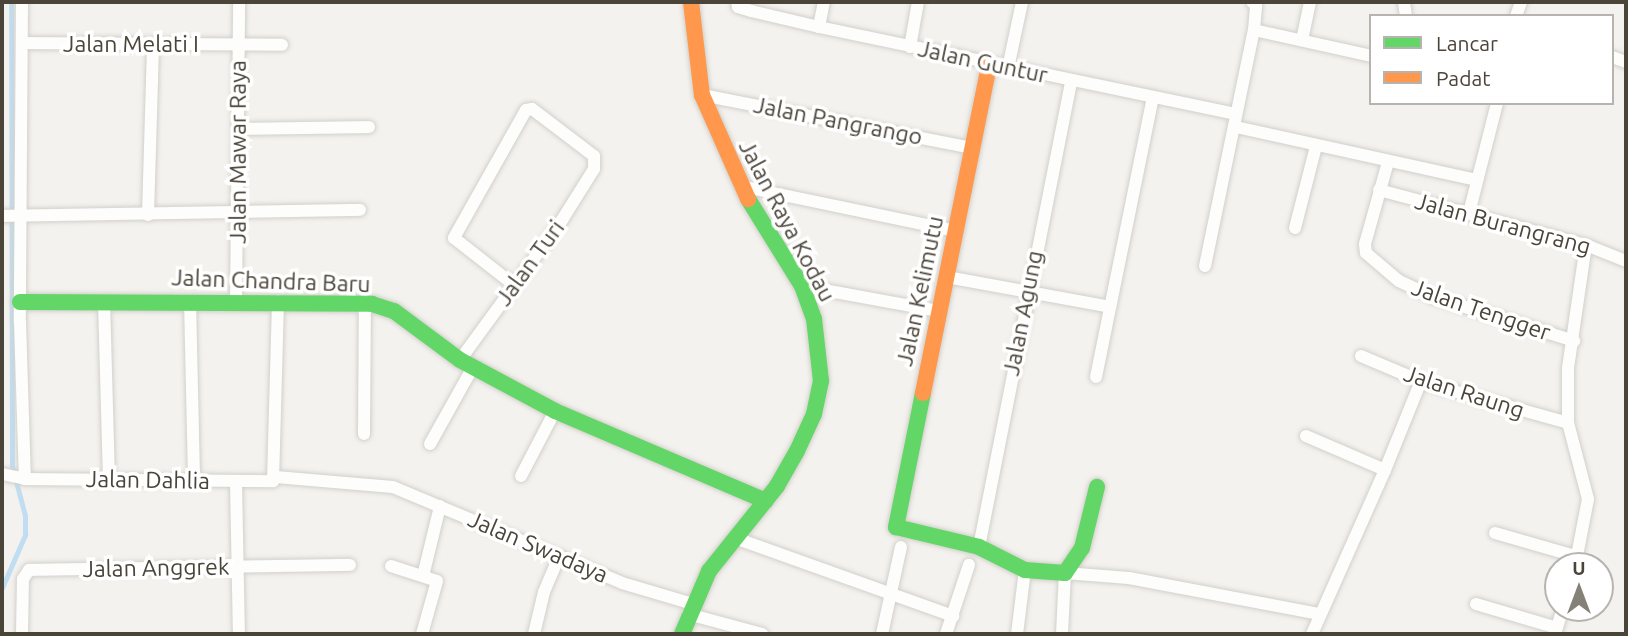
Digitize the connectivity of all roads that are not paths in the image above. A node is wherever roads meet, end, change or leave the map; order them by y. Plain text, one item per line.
1 (22, 2) edge
2 (239, 2) edge
3 (691, 2) edge
4 (737, 2) edge
5 (824, 2) edge
6 (918, 2) edge
7 (1022, 2) edge
8 (1252, 2) edge
9 (1310, 2) edge
10 (820, 27) junction
11 (1254, 30) junction
12 (1302, 40) junction
13 (22, 43) junction
14 (153, 44) junction
15 (239, 45) junction
16 (282, 45) dead end
17 (910, 47) junction
18 (1369, 56) edge
19 (989, 65) junction
20 (1008, 68) junction
21 (1071, 81) junction
22 (702, 94) junction
23 (1153, 98) junction
24 (1496, 105) edge
25 (1235, 120) junction
26 (369, 127) dead end
27 (240, 130) junction
28 (1316, 146) junction
29 (973, 148) junction
30 (1388, 162) junction
31 (1477, 180) junction
32 (740, 186) junction
33 (1379, 190) junction
34 (360, 210) dead end
35 (1469, 213) junction
36 (148, 215) junction
37 (238, 215) junction
38 (2, 216) edge
39 (19, 217) junction
40 (1295, 228) dead end
41 (956, 231) junction
42 (1586, 245) junction
43 (1626, 261) edge
44 (1205, 266) dead end
45 (947, 276) junction
46 (514, 285) junction
47 (802, 286) junction
48 (1027, 290) junction
49 (104, 301) junction
50 (190, 301) junction
51 (278, 301) junction
52 (20, 302) junction
53 (236, 302) junction
54 (365, 304) junction
55 (1110, 307) junction
56 (938, 311) junction
57 (1574, 341) junction
58 (1361, 356) dead end
59 (466, 363) junction
60 (1096, 377) dead end
61 (1421, 381) junction
62 (555, 411) junction
63 (1568, 423) junction
64 (364, 434) dead end
65 (1306, 436) dead end
66 (430, 444) dead end
67 (1385, 470) junction
68 (3, 474) edge
69 (521, 476) dead end
70 (23, 479) junction
71 (108, 479) junction
72 (275, 479) junction
73 (194, 481) junction
74 (236, 482) junction
75 (386, 486) joint
76 (1097, 487) dead end
77 (766, 501) junction
78 (440, 506) junction
79 (1495, 533) dead end
80 (735, 538) junction
81 (901, 547) dead end
82 (979, 547) junction
83 (1550, 552) edge
84 (1578, 552) edge
85 (559, 556) junction
86 (350, 565) dead end
87 (969, 565) dead end
88 (391, 566) dead end
89 (238, 567) junction
90 (1026, 570) junction
91 (1065, 573) junction
92 (423, 576) junction
93 (888, 596) junction
94 (1476, 604) dead end
95 (690, 609) junction
96 (1319, 614) junction
97 (953, 616) junction
98 (1556, 631) edge
99 (22, 634) edge
100 (239, 634) edge
101 (422, 634) edge
102 (534, 634) edge
103 (682, 634) edge
104 (762, 634) edge
105 (882, 634) edge
106 (946, 634) edge
107 (1017, 634) edge
108 (1062, 634) edge
109 (1312, 634) edge

1 - 13 street
2 - 15 street, Jalan Mawar Raya
3 - 22 street, Jalan Raya Kodau
4 - 10 street, Jalan Guntur
5 - 10 street
6 - 17 street
7 - 20 street
8 - 11 street
9 - 12 street
10 - 17 street, Jalan Guntur
11 - 12 street
11 - 25 street
12 - 18 street
13 - 14 street, Jalan Melati I
13 - 39 street
14 - 15 street, Jalan Melati I
14 - 36 street
15 - 16 street, Jalan Melati I
15 - 27 street, Jalan Mawar Raya
17 - 19 street, Jalan Guntur
19 - 20 street, Jalan Guntur
19 - 29 street, Jalan Kelimutu
20 - 21 street, Jalan Guntur
21 - 23 street, Jalan Guntur
21 - 48 street, Jalan Agung
22 - 29 street, Jalan Pangrango
22 - 32 street, Jalan Raya Kodau
23 - 25 street, Jalan Guntur
23 - 55 street
24 - 31 street
25 - 28 street, Jalan Guntur
25 - 44 street
26 - 27 street
27 - 37 street, Jalan Mawar Raya
28 - 30 street, Jalan Guntur
28 - 40 street
29 - 41 street, Jalan Kelimutu
30 - 31 street, Jalan Guntur
30 - 33 street, Jalan Tengger
31 - 35 street
32 - 41 street
32 - 47 street, Jalan Raya Kodau
33 - 35 street, Jalan Burangrang
33 - 57 street, Jalan Tengger
34 - 37 street
35 - 42 street, Jalan Burangrang
36 - 37 street
36 - 39 street
37 - 53 street, Jalan Mawar Raya
38 - 39 street
39 - 52 street
41 - 45 street, Jalan Kelimutu
42 - 43 street, Jalan Burangrang
42 - 57 street
45 - 48 street
45 - 56 street, Jalan Kelimutu
46 - 46 street, Jalan Turi
46 - 59 street, Jalan Turi
47 - 56 street
47 - 77 street, Jalan Raya Kodau
48 - 55 street
48 - 82 street, Jalan Agung
49 - 50 street, Jalan Chandra Baru
49 - 52 street, Jalan Chandra Baru
49 - 71 street
50 - 53 street, Jalan Chandra Baru
50 - 73 street
51 - 53 street, Jalan Chandra Baru
51 - 54 street, Jalan Chandra Baru
51 - 72 street
52 - 70 street
54 - 59 street, Jalan Chandra Baru
54 - 64 street
55 - 60 street
56 - 82 street, Jalan Kelimutu
57 - 63 street
58 - 61 street, Jalan Raung
59 - 62 street, Jalan Chandra Baru
59 - 66 street, Jalan Turi
61 - 63 street, Jalan Raung
61 - 67 street
62 - 69 street
62 - 77 street, Jalan Chandra Baru
63 - 84 street
65 - 67 street
67 - 96 street
68 - 70 street, Jalan Dahlia
70 - 71 street, Jalan Dahlia
71 - 73 street, Jalan Dahlia
72 - 74 street, Jalan Dahlia
72 - 75 street, Jalan Dahlia
73 - 74 street, Jalan Dahlia
74 - 89 street
75 - 78 street, Jalan Swadaya
76 - 91 street
77 - 80 street, Jalan Raya Kodau
78 - 85 street, Jalan Swadaya
78 - 92 street
79 - 83 street
80 - 93 street
80 - 95 street, Jalan Raya Kodau
81 - 93 street
82 - 90 street
85 - 95 street, Jalan Swadaya
85 - 102 street
86 - 89 street, Jalan Anggrek
87 - 97 street
88 - 92 street
89 - 99 street, Jalan Anggrek
89 - 100 street
90 - 91 street
90 - 107 street
91 - 96 street
91 - 108 street
92 - 101 street
93 - 97 street
93 - 105 street
94 - 98 street
95 - 103 street, Jalan Raya Kodau
95 - 104 street, Jalan Swadaya
96 - 109 street
97 - 106 street

